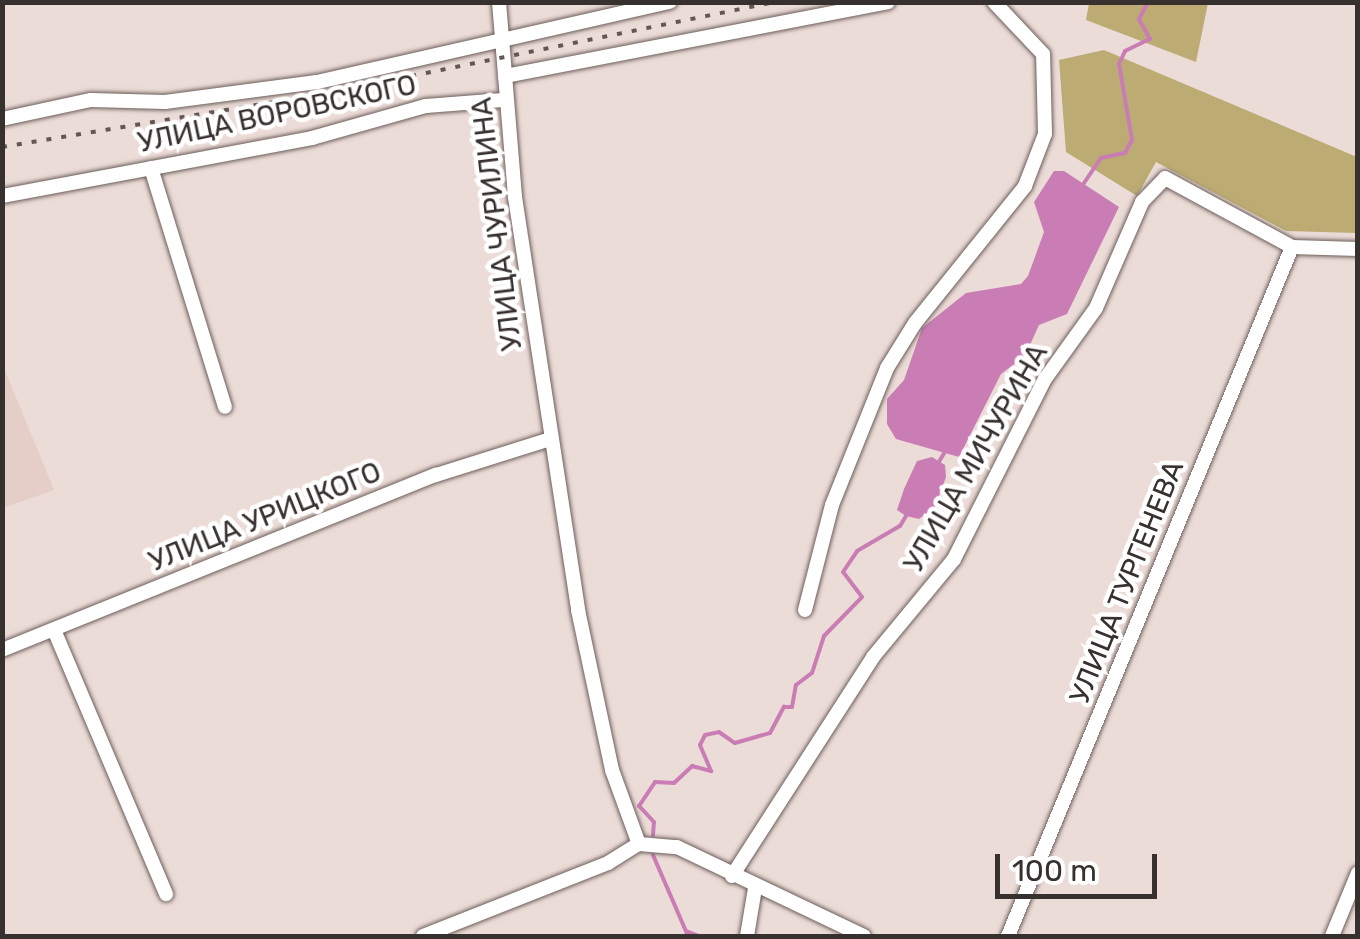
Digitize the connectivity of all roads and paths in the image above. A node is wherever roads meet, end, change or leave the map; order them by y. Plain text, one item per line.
1 (499, 2) edge
2 (670, 2) edge
3 (888, 2) edge
4 (994, 2) edge
5 (505, 36) junction
6 (504, 76) junction
7 (504, 100) junction
8 (2, 119) edge
9 (151, 168) junction
10 (2, 196) edge
11 (1292, 248) junction
12 (1358, 248) edge
13 (225, 407) dead end
14 (550, 439) junction
15 (806, 610) dead end
16 (54, 630) junction
17 (2, 650) edge
18 (639, 844) junction
19 (1358, 873) edge
20 (732, 876) junction
21 (755, 888) junction
22 (166, 894) dead end
23 (423, 936) edge
24 (747, 936) edge
25 (864, 936) edge
26 (1008, 936) edge
27 (1332, 936) edge

1 - 5 street, УЛИЦА ЧУРИЛИНА
2 - 5 street, УЛИЦА ВОРОВСКОГО
3 - 6 street
4 - 15 street
5 - 6 street, УЛИЦА ЧУРИЛИНА
5 - 8 street, УЛИЦА ВОРОВСКОГО
6 - 7 street, УЛИЦА ЧУРИЛИНА
7 - 9 street, УЛИЦА ВОРОВСКОГО
7 - 14 street, УЛИЦА ЧУРИЛИНА
9 - 10 street, УЛИЦА ВОРОВСКОГО
9 - 13 street
11 - 12 street
11 - 20 street, УЛИЦА МИЧУРИНА
11 - 26 street, УЛИЦА ТУРГЕНЕВА
14 - 16 street, УЛИЦА УРИЦКОГО
14 - 18 street, УЛИЦА ЧУРИЛИНА
16 - 17 street, УЛИЦА УРИЦКОГО
16 - 22 street
18 - 20 street
18 - 23 street
19 - 27 street
20 - 21 street
21 - 24 street
21 - 25 street

